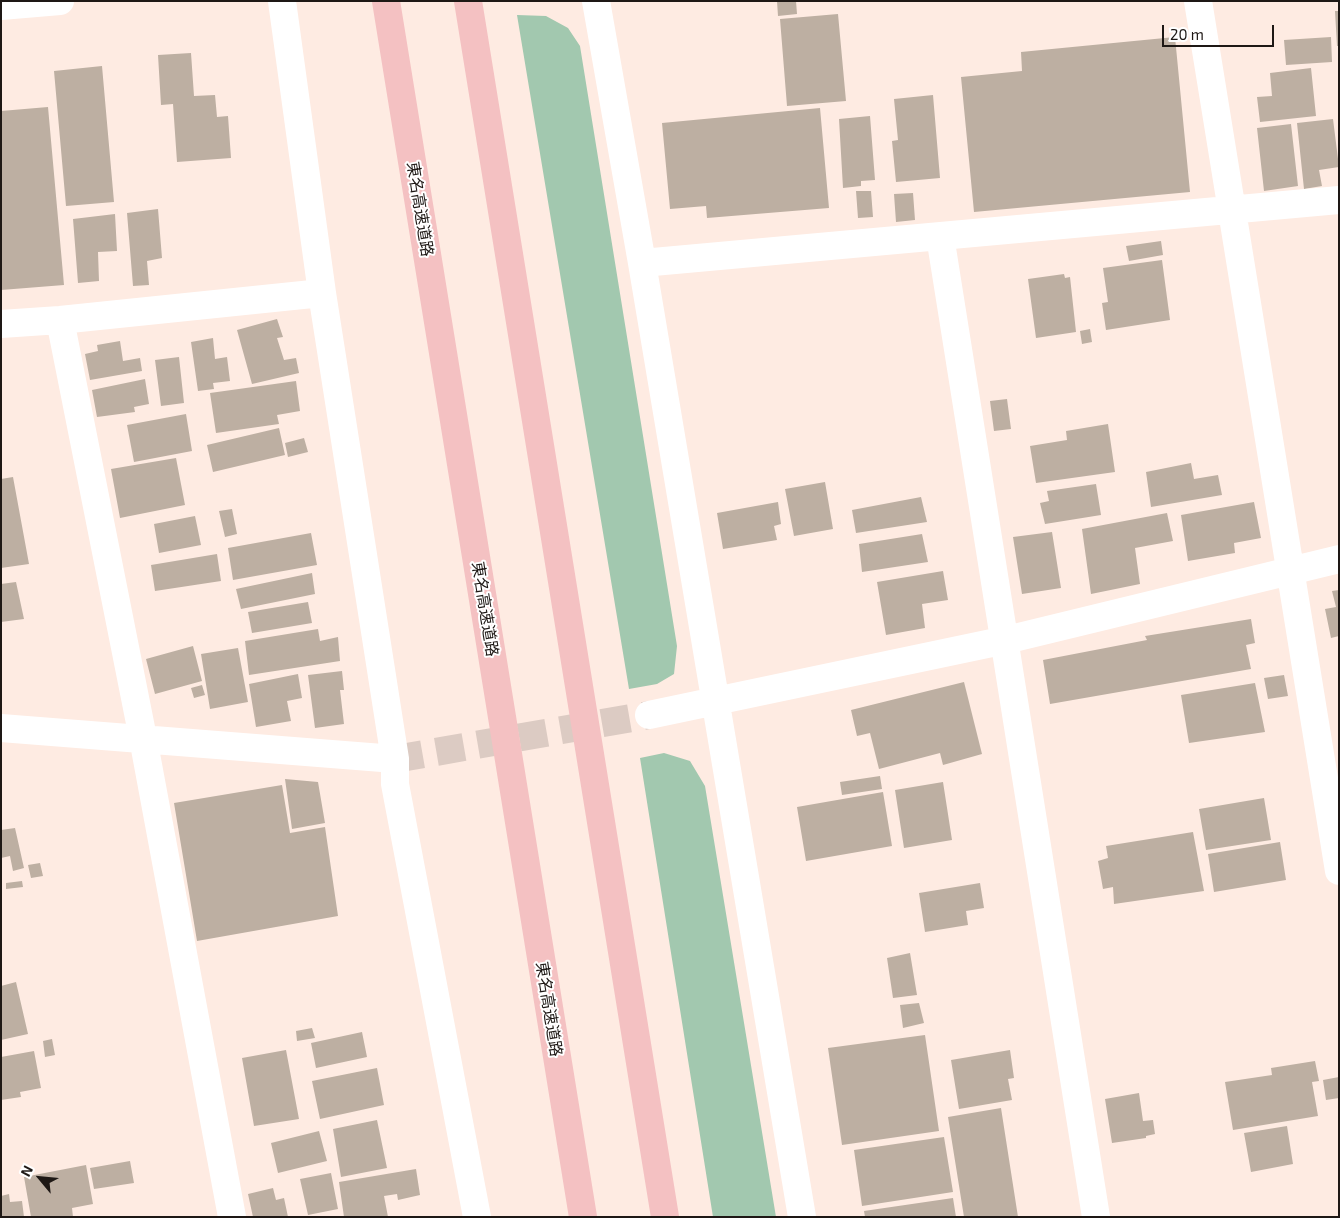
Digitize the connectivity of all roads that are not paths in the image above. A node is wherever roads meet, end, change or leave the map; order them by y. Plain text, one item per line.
1 (60, 1) edge
2 (282, 1) edge
3 (596, 1) edge
4 (1198, 1) edge
5 (1, 6) edge
6 (469, 7) edge
7 (387, 8) edge
8 (1339, 200) edge
9 (1232, 210) junction
10 (940, 236) junction
11 (642, 263) junction
12 (322, 293) junction
13 (60, 320) junction
14 (1, 324) edge
15 (1339, 559) edge
16 (1290, 570) junction
17 (1006, 640) junction
18 (715, 702) junction
19 (648, 714) tunnel mouth
20 (1, 728) edge
21 (143, 738) junction
22 (395, 759) junction
23 (1339, 871) edge
24 (232, 1217) edge
25 (477, 1217) edge
26 (583, 1217) edge
27 (665, 1217) edge
28 (802, 1217) edge
29 (1096, 1217) edge

1 - 5 street
2 - 12 street
3 - 11 street
4 - 9 street
6 - 27 highway
7 - 26 highway, 東名高速道路
8 - 9 street
9 - 10 street
9 - 16 street
10 - 11 street
10 - 17 street
11 - 18 street
12 - 13 street
12 - 22 street
13 - 14 street
13 - 21 street
15 - 16 street
16 - 17 street
16 - 23 street
17 - 18 street
17 - 29 street
18 - 19 street
18 - 28 street
20 - 21 street
21 - 22 street
21 - 24 street
22 - 25 street

